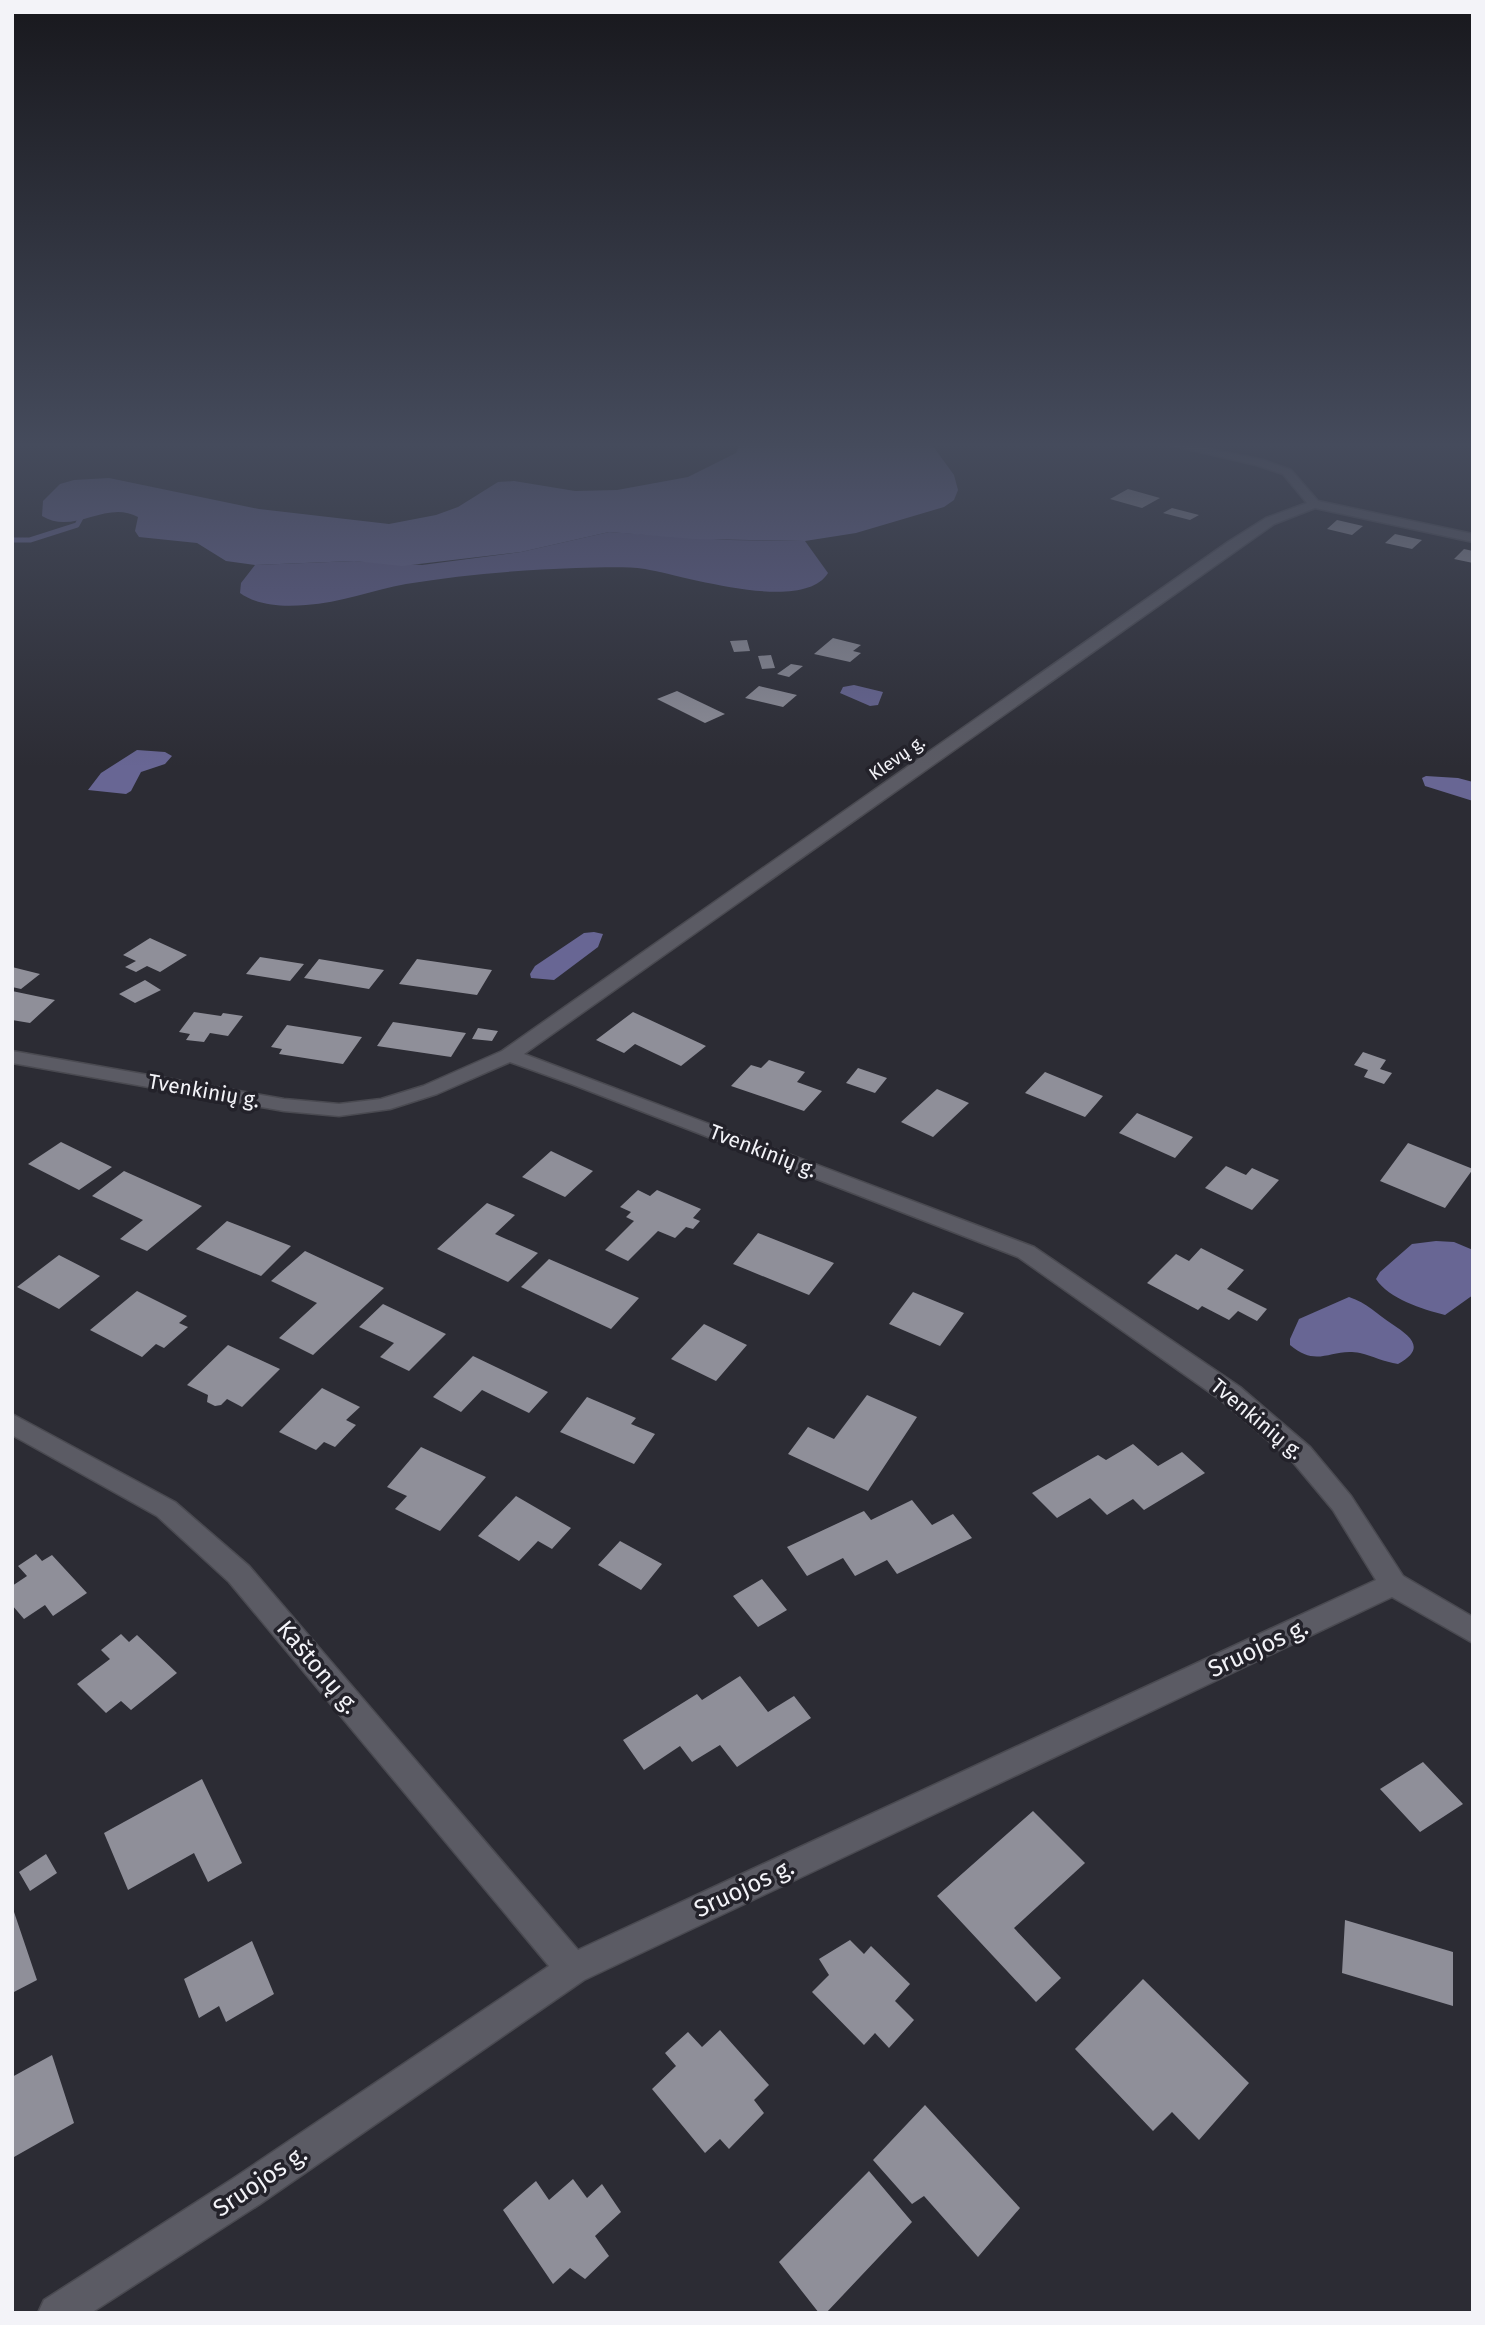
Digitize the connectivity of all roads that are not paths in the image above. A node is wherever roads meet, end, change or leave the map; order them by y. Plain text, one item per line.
1 (1224, 550) edge
2 (509, 1055) junction
3 (12, 1057) edge
4 (12, 1423) edge
5 (1393, 1584) junction
6 (1473, 1631) edge
7 (573, 1969) junction
8 (57, 2313) edge

1 - 2 street, Klevų g.
2 - 3 street, Tvenkinių g.
2 - 5 street, Tvenkinių g.
4 - 7 street, Kaštonų g.
5 - 6 street
5 - 7 street, Sruojos g.
7 - 8 street, Sruojos g.

